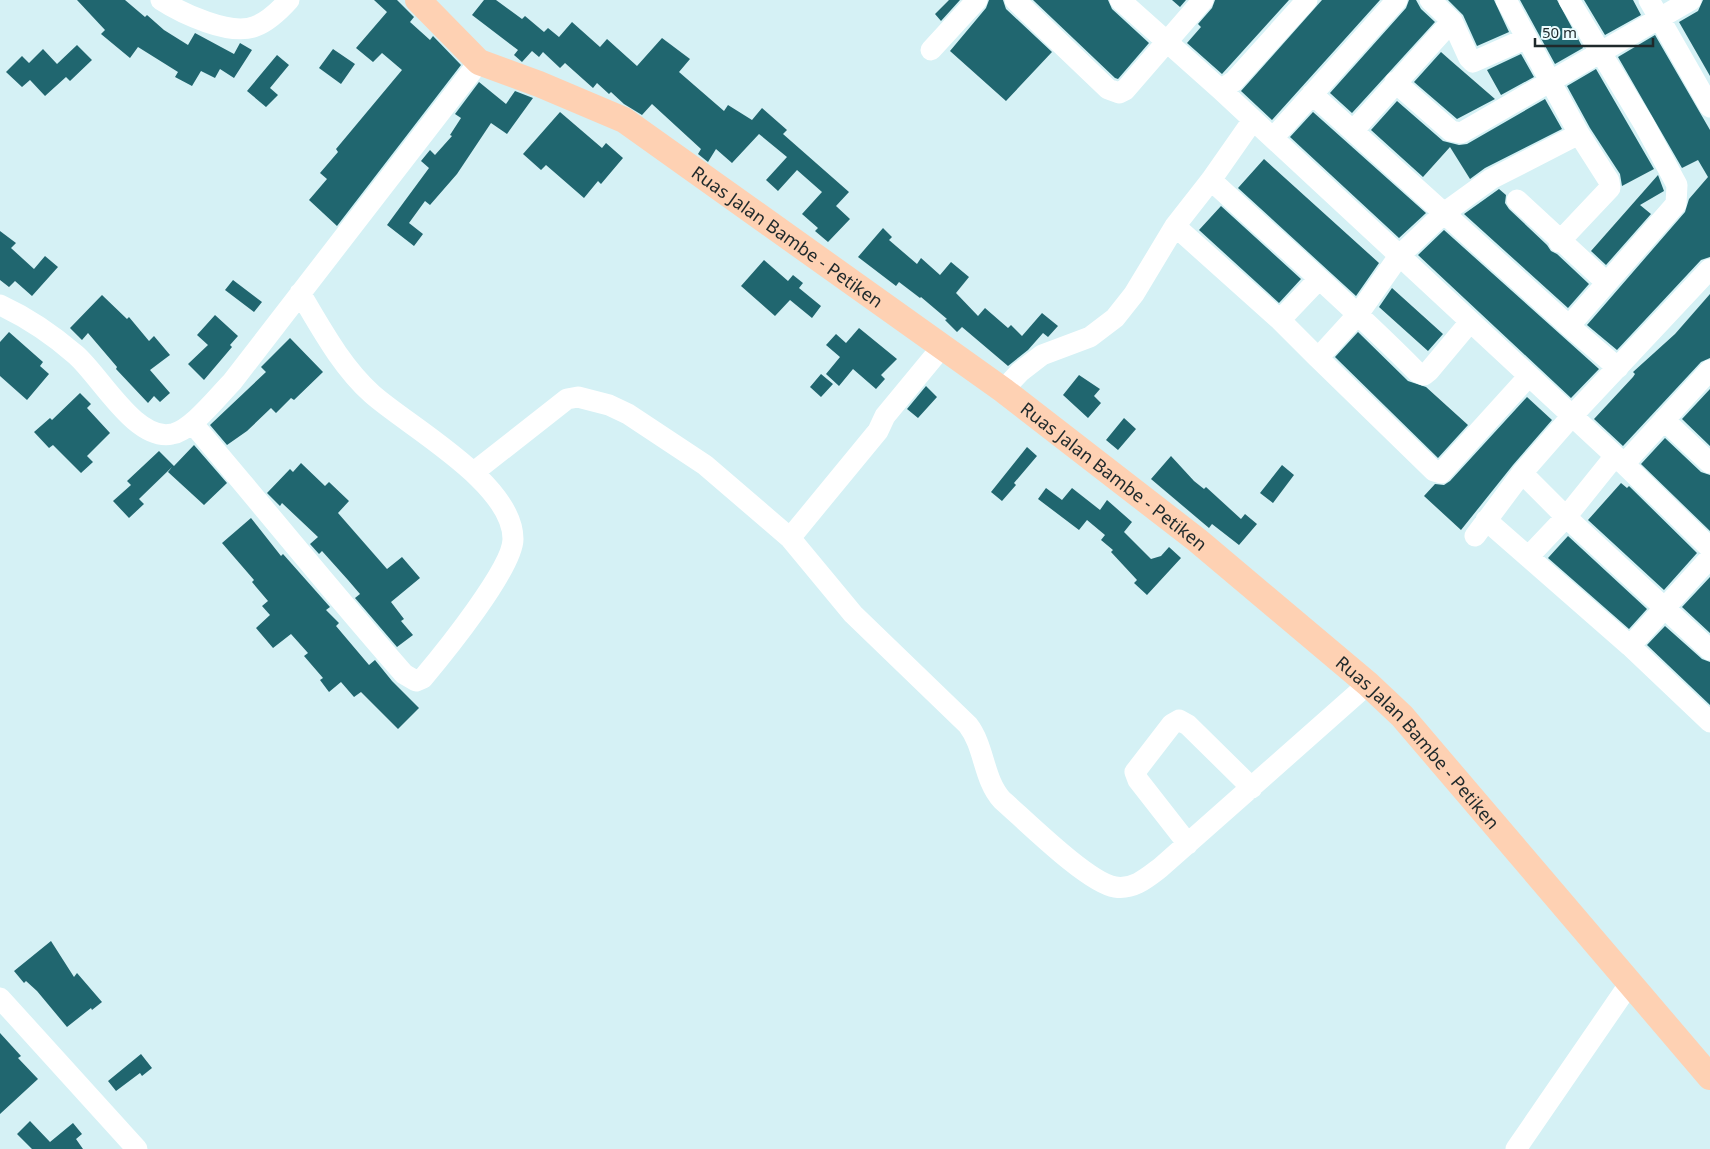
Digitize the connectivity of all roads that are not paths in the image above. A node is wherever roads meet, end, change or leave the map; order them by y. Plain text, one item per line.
1 (160, 0) edge
2 (289, 0) edge
3 (418, 0) edge
4 (977, 0) edge
5 (1015, 0) edge
6 (1120, 0) edge
7 (1203, 0) edge
8 (1307, 0) edge
9 (1397, 0) edge
10 (1430, 0) edge
11 (1506, 0) edge
12 (1570, 0) edge
13 (1649, 0) edge
14 (1692, 0) edge
15 (1660, 19) junction
16 (1452, 21) junction
17 (1527, 38) junction
18 (1166, 42) junction
19 (931, 50) dead end
20 (1601, 54) junction
21 (479, 62) junction
22 (1396, 82) junction
23 (1551, 82) junction
24 (1221, 90) junction
25 (1312, 94) junction
26 (1710, 108) edge
27 (1253, 120) junction
28 (1352, 130) junction
29 (1579, 134) junction
30 (1273, 138) junction
31 (1211, 180) junction
32 (1517, 200) dead end
33 (1444, 212) junction
34 (1175, 226) junction
35 (1559, 242) junction
36 (1399, 256) junction
37 (1710, 269) edge
38 (1319, 279) junction
39 (1607, 283) junction
40 (300, 292) junction
41 (0, 305) edge
42 (1358, 313) junction
43 (1280, 320) junction
44 (1470, 322) junction
45 (1568, 326) junction
46 (942, 347) junction
47 (1318, 358) junction
48 (1618, 368) junction
49 (1710, 370) edge
50 (1528, 377) junction
51 (1004, 390) junction
52 (1571, 417) junction
53 (1664, 420) junction
54 (192, 423) junction
55 (1619, 460) junction
56 (1710, 463) edge
57 (474, 472) junction
58 (1522, 473) junction
59 (1566, 517) junction
60 (790, 538) junction
61 (1710, 548) edge
62 (1528, 557) junction
63 (1710, 558) edge
64 (1664, 608) junction
65 (1630, 646) junction
66 (1710, 650) edge
67 (1368, 684) junction
68 (1710, 722) edge
69 (1252, 788) junction
70 (1188, 844) junction
71 (1630, 984) junction
72 (0, 998) edge
73 (1710, 1077) edge
74 (137, 1149) edge
75 (1516, 1149) edge

1 - 2 street
3 - 21 main road, Ruas Jalan Bambe - Petiken
4 - 19 street
5 - 18 street
6 - 18 street
7 - 18 street
8 - 24 street
9 - 25 street
10 - 16 street
11 - 17 street
12 - 20 street
13 - 15 street
14 - 15 street
15 - 20 street
15 - 26 street
16 - 17 street
16 - 22 street
17 - 23 street
18 - 24 street
20 - 23 street
20 - 39 street
21 - 40 street
21 - 46 main road, Ruas Jalan Bambe - Petiken
22 - 23 street
22 - 28 street
23 - 29 street
24 - 27 street
25 - 28 street
25 - 30 street
27 - 30 street
27 - 31 street
28 - 33 street
29 - 33 street
29 - 35 street
30 - 36 street
31 - 34 street
31 - 38 street
32 - 35 street
33 - 36 street
33 - 45 street
34 - 43 street
34 - 51 street
35 - 39 street
36 - 42 street
36 - 44 street
37 - 48 street
38 - 42 street
38 - 43 street
39 - 45 street
40 - 54 street
40 - 57 street
41 - 54 street
42 - 44 street
42 - 47 street
43 - 47 street
44 - 50 street
45 - 48 street
46 - 51 main road, Ruas Jalan Bambe - Petiken
46 - 60 street
47 - 50 street
48 - 52 street
49 - 53 street
50 - 52 street
51 - 67 main road, Ruas Jalan Bambe - Petiken
52 - 55 street
52 - 58 street
53 - 55 street
53 - 56 street
54 - 57 street
55 - 59 street
55 - 61 street
57 - 60 street
58 - 59 street
58 - 62 street
59 - 62 street
59 - 64 street
60 - 70 street
62 - 65 street
63 - 64 street
64 - 65 street
64 - 66 street
65 - 68 street
67 - 69 street
67 - 71 main road, Ruas Jalan Bambe - Petiken
69 - 70 street
69 - 70 street
71 - 73 main road, Ruas Jalan Bambe - Petiken
71 - 75 street
72 - 74 street

